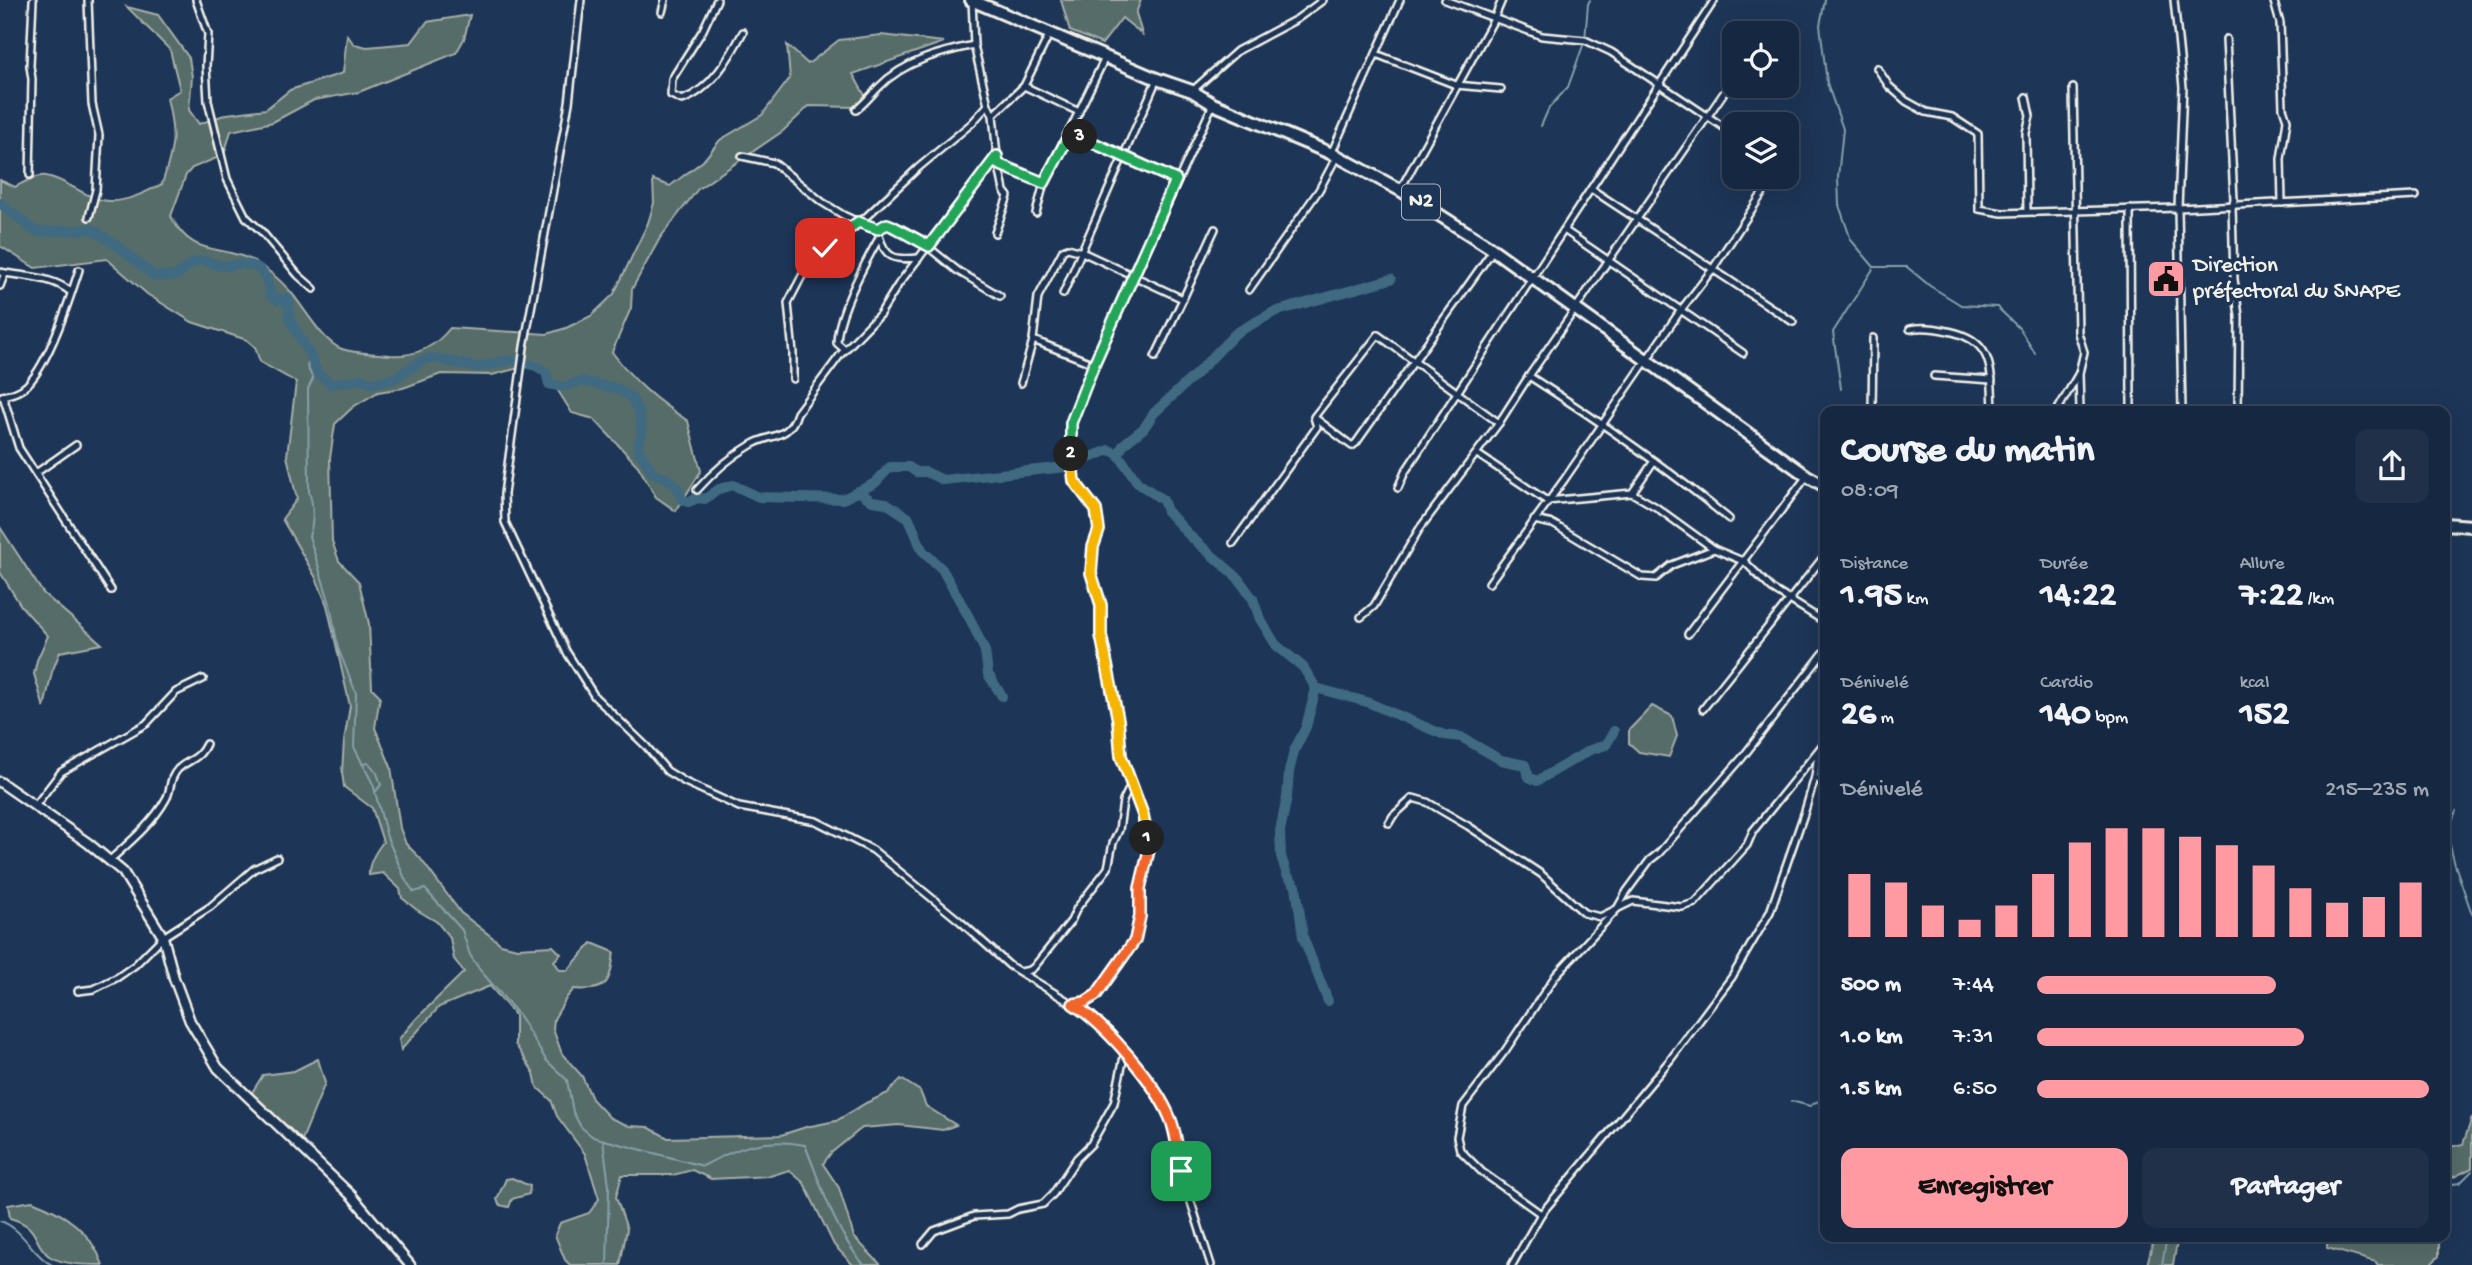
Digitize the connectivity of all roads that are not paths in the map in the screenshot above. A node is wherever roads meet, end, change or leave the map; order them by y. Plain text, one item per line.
1 (33, 0) edge
2 (88, 0) edge
3 (197, 0) edge
4 (581, 0) edge
5 (665, 0) edge
6 (717, 0) edge
7 (971, 0) edge
8 (1323, 0) edge
9 (1400, 0) edge
10 (1445, 0) edge
11 (1502, 0) edge
12 (2174, 0) edge
13 (1714, 1) edge
14 (2274, 2) dead end
15 (662, 12) dead end
16 (1494, 19) junction
17 (743, 32) dead end
18 (1050, 33) junction
19 (2226, 39) dead end
20 (974, 45) junction
21 (1376, 54) junction
22 (1106, 56) junction
23 (1877, 68) dead end
24 (1157, 79) junction
25 (1456, 85) junction
26 (1024, 86) junction
27 (1659, 86) junction
28 (2073, 88) dead end
29 (1501, 89) dead end
30 (1192, 91) junction
31 (1722, 96) edge
32 (2026, 97) dead end
33 (1213, 104) junction
34 (988, 106) junction
35 (856, 110) dead end
36 (1079, 113) junction
37 (993, 115) junction
38 (1708, 117) junction
39 (1722, 126) edge
40 (1070, 133) junction
41 (1334, 155) junction
42 (742, 156) dead end
43 (997, 156) junction
44 (1124, 157) junction
45 (998, 164) junction
46 (30, 175) dead end
47 (1176, 180) junction
48 (1044, 183) junction
49 (1591, 189) junction
50 (1766, 189) edge
51 (1400, 190) junction
52 (2416, 196) dead end
53 (2282, 203) junction
54 (2232, 206) junction
55 (2178, 208) junction
56 (2130, 209) junction
57 (2027, 211) junction
58 (2077, 211) junction
59 (1036, 213) dead end
60 (89, 217) dead end
61 (1639, 219) junction
62 (858, 222) junction
63 (878, 229) junction
64 (1215, 229) dead end
65 (1564, 230) junction
66 (995, 233) dead end
67 (879, 239) junction
68 (929, 246) junction
69 (1493, 250) junction
70 (1082, 252) junction
71 (919, 257) junction
72 (1610, 261) junction
73 (79, 270) dead end
74 (1712, 270) junction
75 (2, 273) edge
76 (1135, 276) junction
77 (1533, 279) junction
78 (0, 286) edge
79 (314, 289) dead end
80 (1250, 290) dead end
81 (71, 292) junction
82 (1063, 294) dead end
83 (1000, 296) dead end
84 (1183, 299) junction
85 (1576, 310) junction
86 (1681, 310) junction
87 (1793, 322) dead end
88 (1910, 329) dead end
89 (1873, 338) dead end
90 (1033, 341) junction
91 (845, 350) junction
92 (1743, 353) dead end
93 (1155, 357) dead end
94 (1647, 360) junction
95 (1416, 362) junction
96 (1094, 364) junction
97 (2079, 373) junction
98 (1529, 376) junction
99 (1934, 376) dead end
100 (793, 379) dead end
101 (1992, 380) junction
102 (1021, 383) dead end
103 (1457, 394) junction
104 (1, 396) edge
105 (1872, 406) edge
106 (1993, 406) edge
107 (2060, 406) edge
108 (2080, 406) edge
109 (2131, 406) edge
110 (2182, 406) edge
111 (2238, 406) edge
112 (1314, 417) junction
113 (1499, 423) junction
114 (1603, 424) junction
115 (76, 445) dead end
116 (1477, 454) junction
117 (1654, 461) junction
118 (36, 473) junction
119 (1807, 477) junction
120 (1820, 484) edge
121 (1398, 488) dead end
122 (696, 490) dead end
123 (1632, 493) junction
124 (1547, 501) junction
125 (1729, 519) dead end
126 (1534, 520) junction
127 (2450, 524) edge
128 (2472, 526) edge
129 (1234, 542) dead end
130 (1714, 549) junction
131 (1820, 561) edge
132 (1745, 562) junction
133 (1489, 583) dead end
134 (111, 590) dead end
135 (1788, 600) junction
136 (1361, 617) dead end
137 (1820, 619) edge
138 (1688, 635) dead end
139 (1820, 657) edge
140 (203, 678) dead end
141 (1703, 709) dead end
142 (206, 744) dead end
143 (1820, 749) edge
144 (1818, 752) junction
145 (1815, 777) junction
146 (1820, 781) edge
147 (0, 782) edge
148 (1131, 785) junction
149 (35, 806) junction
150 (1389, 823) dead end
151 (277, 858) dead end
152 (110, 860) junction
153 (1617, 909) junction
154 (163, 937) junction
155 (1021, 972) junction
156 (78, 991) dead end
157 (1073, 1004) junction
158 (1125, 1052) junction
159 (1541, 1214) junction
160 (923, 1244) dead end
161 (410, 1265) edge
162 (1211, 1265) edge
163 (1513, 1265) edge

1 - 46 street
2 - 60 street
3 - 79 street
4 - 155 street
5 - 15 street
6 - 17 street
7 - 18 highway, N2
7 - 20 street
8 - 30 street
9 - 21 street
10 - 16 street
11 - 16 street
12 - 55 street
13 - 27 street
14 - 53 street
16 - 25 street
16 - 27 street
18 - 22 highway, N2
18 - 26 street
19 - 54 street
20 - 34 street
20 - 35 street
21 - 25 street
21 - 41 street
22 - 24 highway, N2
22 - 36 street
23 - 57 street
24 - 30 highway, N2
24 - 44 street
25 - 29 street
25 - 51 street
26 - 36 street
26 - 37 street
27 - 38 street
27 - 49 street
28 - 58 street
30 - 33 highway, N2
31 - 38 street
32 - 57 street
33 - 41 highway, N2
33 - 47 street
34 - 37 street
34 - 62 street
36 - 40 street
37 - 43 street
38 - 39 street
38 - 61 street
40 - 44 street
40 - 48 street
41 - 51 highway, N2
41 - 80 street
42 - 62 street
43 - 45 street
43 - 68 street
44 - 47 street
44 - 70 street
45 - 48 street
45 - 66 street
47 - 76 street
48 - 59 street
49 - 61 street
49 - 65 street
50 - 74 street
51 - 69 highway, N2
52 - 53 street
53 - 54 street
54 - 55 street
54 - 111 street
55 - 56 street
55 - 110 street
56 - 58 street
56 - 109 street
57 - 58 street
58 - 97 street
61 - 72 street
61 - 74 street
62 - 63 street
62 - 100 street
63 - 67 street
63 - 68 street
64 - 84 street
65 - 72 street
65 - 77 street
67 - 71 street
67 - 91 street
68 - 71 street
68 - 83 street
69 - 77 highway, N2
69 - 95 street
70 - 76 street
70 - 82 street
70 - 90 street
71 - 91 street
72 - 85 street
72 - 86 street
73 - 81 street
74 - 86 street
74 - 87 street
75 - 78 street
75 - 81 street
76 - 84 street
76 - 96 street
77 - 85 highway, N2
77 - 103 street
81 - 104 street
84 - 93 street
85 - 94 highway, N2
85 - 98 street
86 - 92 street
86 - 94 street
88 - 101 street
89 - 105 street
90 - 96 street
90 - 102 street
91 - 122 street
94 - 114 street
94 - 119 highway, N2
95 - 103 street
95 - 112 street
95 - 112 street
96 - 148 street
97 - 107 street
97 - 108 street
98 - 113 street
98 - 114 street
99 - 101 street
101 - 106 street
103 - 113 street
103 - 121 street
104 - 118 street
112 - 129 street
113 - 116 street
114 - 117 street
114 - 124 street
115 - 118 street
116 - 124 street
116 - 136 street
117 - 123 street
117 - 125 street
118 - 134 street
119 - 120 highway, N2
119 - 132 street
123 - 124 street
123 - 130 street
124 - 126 street
126 - 130 street
126 - 133 street
127 - 128 highway
130 - 132 street
131 - 135 street
132 - 135 street
132 - 138 street
135 - 137 street
135 - 141 street
139 - 153 street
140 - 149 street
142 - 152 street
143 - 144 street
144 - 145 street
144 - 153 street
145 - 146 street
145 - 159 street
147 - 149 main road
148 - 155 street
148 - 157 street
149 - 152 main road
150 - 153 street
151 - 154 street
152 - 154 main road
153 - 159 street
154 - 156 street
154 - 161 main road
155 - 157 street
157 - 158 street
158 - 160 street
158 - 162 street
159 - 163 street

